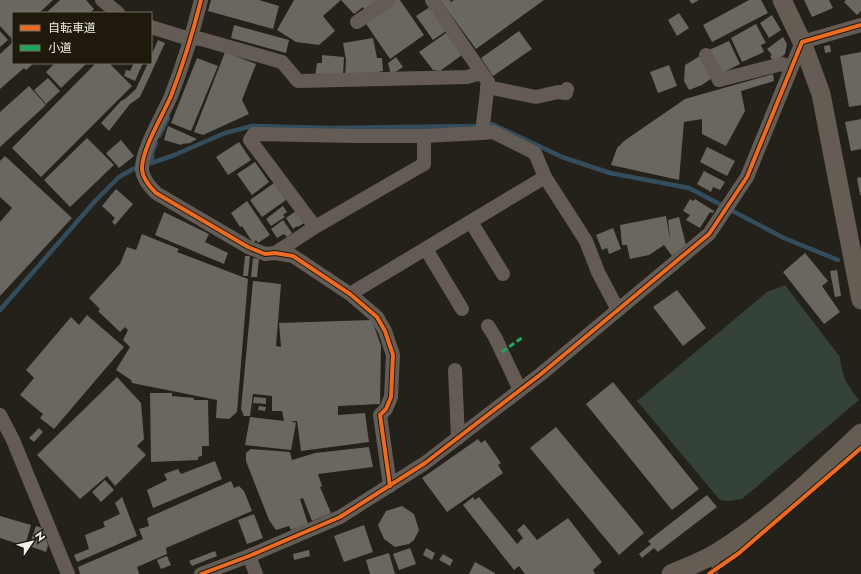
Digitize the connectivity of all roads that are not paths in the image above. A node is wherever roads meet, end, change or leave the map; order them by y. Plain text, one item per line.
1 (102, 0) edge
2 (201, 0) edge
3 (389, 0) edge
4 (432, 0) edge
5 (782, 0) edge
6 (117, 12) edge
7 (357, 22) dead end
8 (861, 25) edge
9 (152, 27) edge
10 (191, 37) junction
11 (802, 42) junction
12 (706, 56) dead end
13 (792, 67) junction
14 (481, 73) junction
15 (487, 87) junction
16 (567, 89) dead end
17 (482, 133) junction
18 (424, 136) junction
19 (545, 177) junction
20 (471, 222) junction
21 (315, 227) junction
22 (426, 249) junction
23 (275, 253) junction
24 (503, 274) dead end
25 (350, 294) junction
26 (861, 300) edge
27 (462, 309) dead end
28 (618, 310) junction
29 (488, 326) dead end
30 (455, 370) dead end
31 (520, 390) junction
32 (0, 415) edge
33 (861, 433) edge
34 (458, 438) junction
35 (390, 486) junction
36 (717, 552) junction
37 (249, 556) junction
38 (68, 574) edge
39 (201, 574) edge
40 (256, 574) edge
41 (671, 574) edge
42 (714, 574) edge

1 - 6 street
2 - 10 street
3 - 7 street
4 - 14 street
5 - 11 street
8 - 11 street
9 - 10 street
10 - 14 street
10 - 23 street
11 - 13 street
11 - 26 street
12 - 13 street
13 - 28 street
14 - 15 street
15 - 16 street
15 - 17 street
17 - 18 street
17 - 19 street
18 - 21 street
18 - 21 street
19 - 20 street
19 - 28 street
20 - 22 street
20 - 24 street
21 - 23 street
22 - 25 street
22 - 27 street
23 - 25 street
25 - 35 street
28 - 31 street
29 - 31 street
30 - 34 street
31 - 34 street
32 - 38 street
33 - 36 street
34 - 35 street
35 - 37 street
36 - 41 street
36 - 42 lane
37 - 39 street
37 - 40 street

